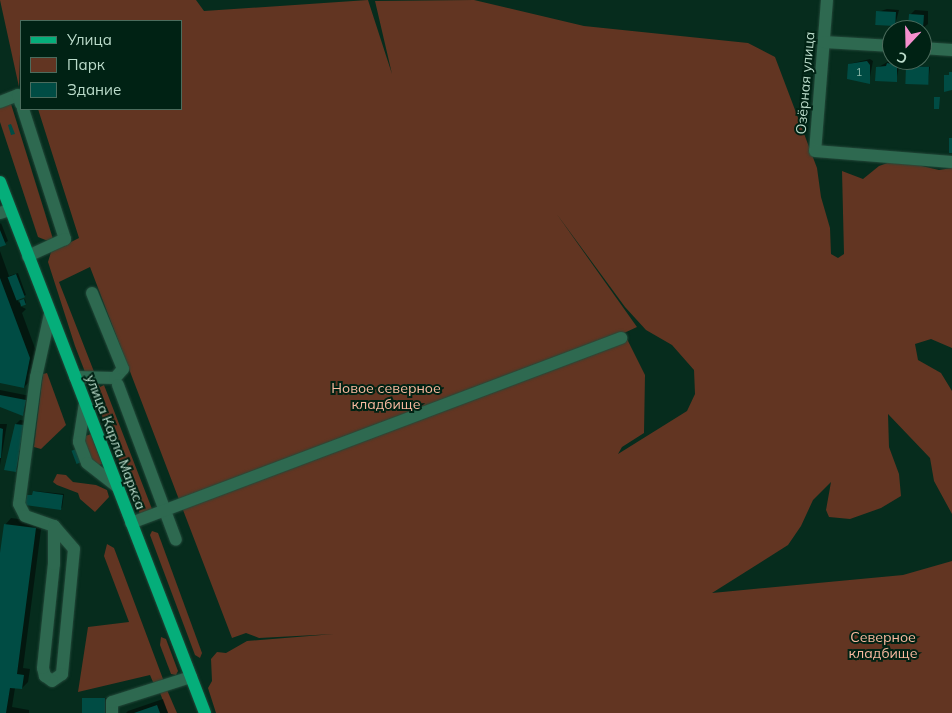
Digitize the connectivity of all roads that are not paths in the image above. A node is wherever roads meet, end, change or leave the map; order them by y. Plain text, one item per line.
1 (827, 0) edge
2 (824, 42) junction
3 (882, 45) edge
4 (932, 49) edge
5 (952, 50) edge
6 (20, 101) edge
7 (0, 102) edge
8 (23, 110) edge
9 (952, 162) edge
10 (0, 182) edge
11 (5, 212) edge
12 (28, 256) junction
13 (92, 293) dead end
14 (50, 314) junction
15 (621, 338) dead end
16 (75, 378) junction
17 (118, 385) dead end
18 (85, 403) junction
19 (118, 487) junction
20 (166, 509) junction
21 (131, 523) junction
22 (54, 526) junction
23 (176, 540) dead end
24 (191, 677) junction
25 (112, 713) edge
26 (205, 713) edge

1 - 2 street, Озёрная улица
2 - 3 street
2 - 9 street, Озёрная улица
4 - 5 street
6 - 7 street
8 - 12 street
10 - 11 main road, улица Карла Маркса
11 - 12 main road, улица Карла Маркса
12 - 14 main road, улица Карла Маркса
13 - 16 street
14 - 16 main road, улица Карла Маркса
14 - 22 street
15 - 20 street
16 - 18 main road, улица Карла Маркса
17 - 20 street
18 - 19 main road, улица Карла Маркса
18 - 19 street
19 - 21 main road, улица Карла Маркса
20 - 21 street
20 - 23 street
21 - 24 main road, улица Карла Маркса
22 - 22 street
24 - 25 street
24 - 26 main road, улица Карла Маркса

